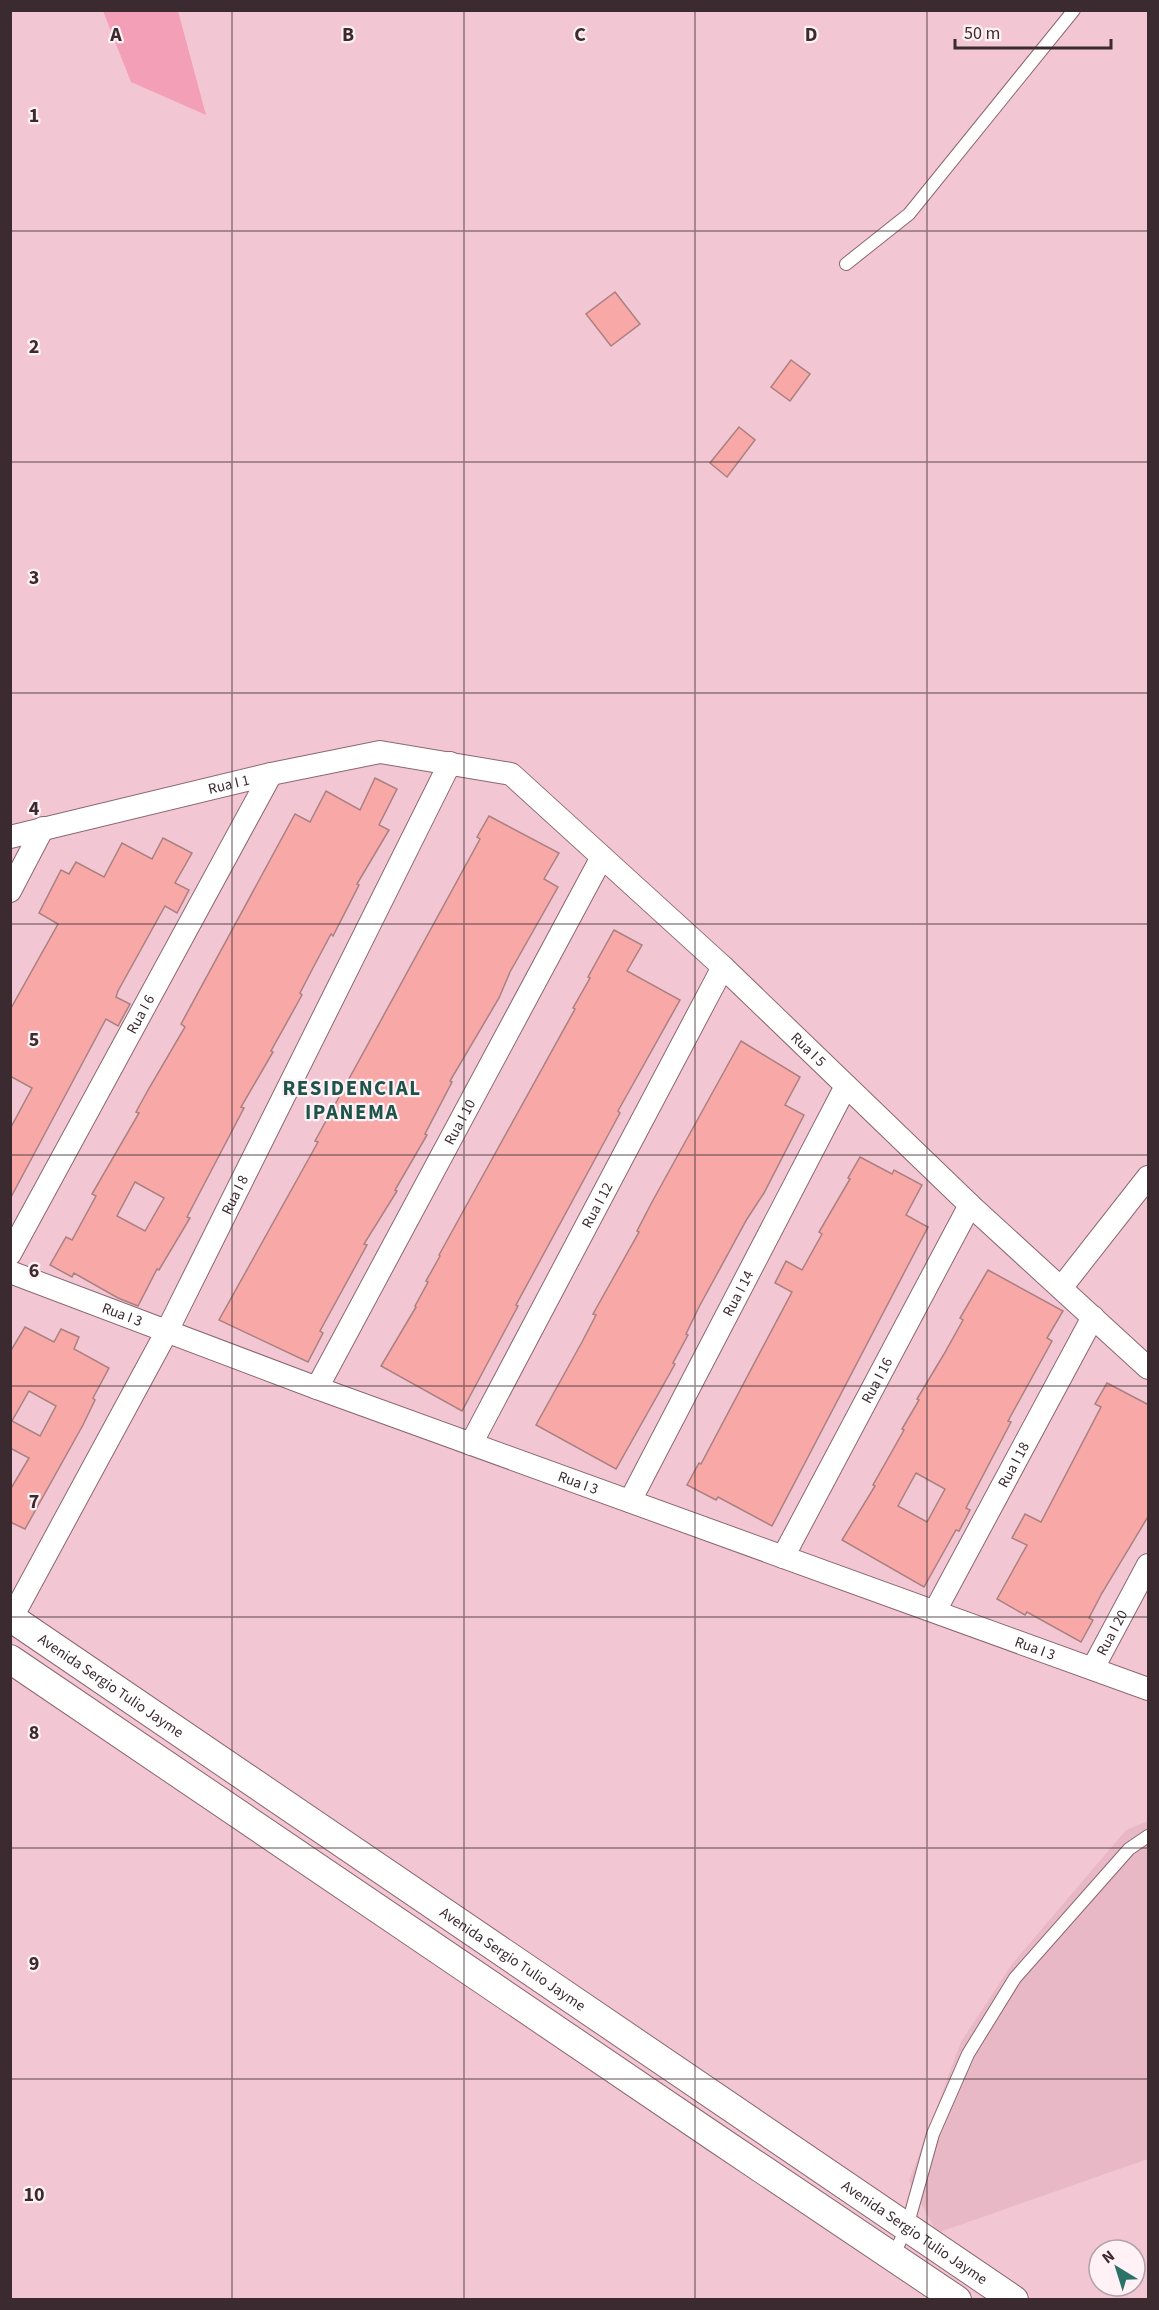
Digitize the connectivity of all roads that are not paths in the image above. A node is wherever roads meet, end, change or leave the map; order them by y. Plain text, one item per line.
1 (1074, 10) edge
2 (846, 264) dead end
3 (450, 763) junction
4 (271, 774) junction
5 (43, 828) junction
6 (10, 837) edge
7 (602, 857) junction
8 (10, 891) edge
9 (723, 967) junction
10 (846, 1086) junction
11 (1149, 1177) edge
12 (970, 1204) junction
13 (10, 1254) edge
14 (10, 1272) edge
15 (1061, 1288) junction
16 (1093, 1317) junction
17 (166, 1333) junction
18 (1149, 1368) edge
19 (317, 1388) junction
20 (471, 1444) junction
21 (630, 1501) junction
22 (783, 1557) junction
23 (1149, 1565) edge
24 (935, 1611) junction
25 (11, 1619) edge
26 (10, 1659) edge
27 (1093, 1668) junction
28 (1149, 1689) edge
29 (1149, 1836) edge
30 (907, 2227) junction
31 (892, 2256) junction
32 (957, 2300) edge
33 (1014, 2300) edge

1 - 2 lane
3 - 4 street, Rua I 1
3 - 7 street, Rua I 5
3 - 17 street, Rua I 8
4 - 5 street, Rua I 1
4 - 13 street, Rua I 6
5 - 6 street, Rua I 1
5 - 8 street
7 - 9 street, Rua I 5
7 - 19 street, Rua I 10
9 - 10 street, Rua I 5
9 - 20 street, Rua I 12
10 - 12 street, Rua I 5
10 - 21 street, Rua I 14
11 - 15 street
12 - 15 street, Rua I 5
12 - 22 street, Rua I 16
14 - 17 street, Rua I 3
15 - 16 street, Rua I 5
16 - 18 street, Rua I 5
16 - 24 street, Rua I 18
17 - 19 street, Rua I 3
17 - 25 street, Rua I 8
19 - 20 street, Rua I 3
20 - 21 street, Rua I 3
21 - 22 street, Rua I 3
22 - 24 street, Rua I 3
23 - 27 street, Rua I 20
24 - 27 street, Rua I 3
25 - 30 street, Avenida Sergio Tulio Jayme
26 - 31 street
27 - 28 street, Rua I 3
29 - 30 lane
30 - 31 lane
30 - 33 street, Avenida Sergio Tulio Jayme
31 - 32 street

